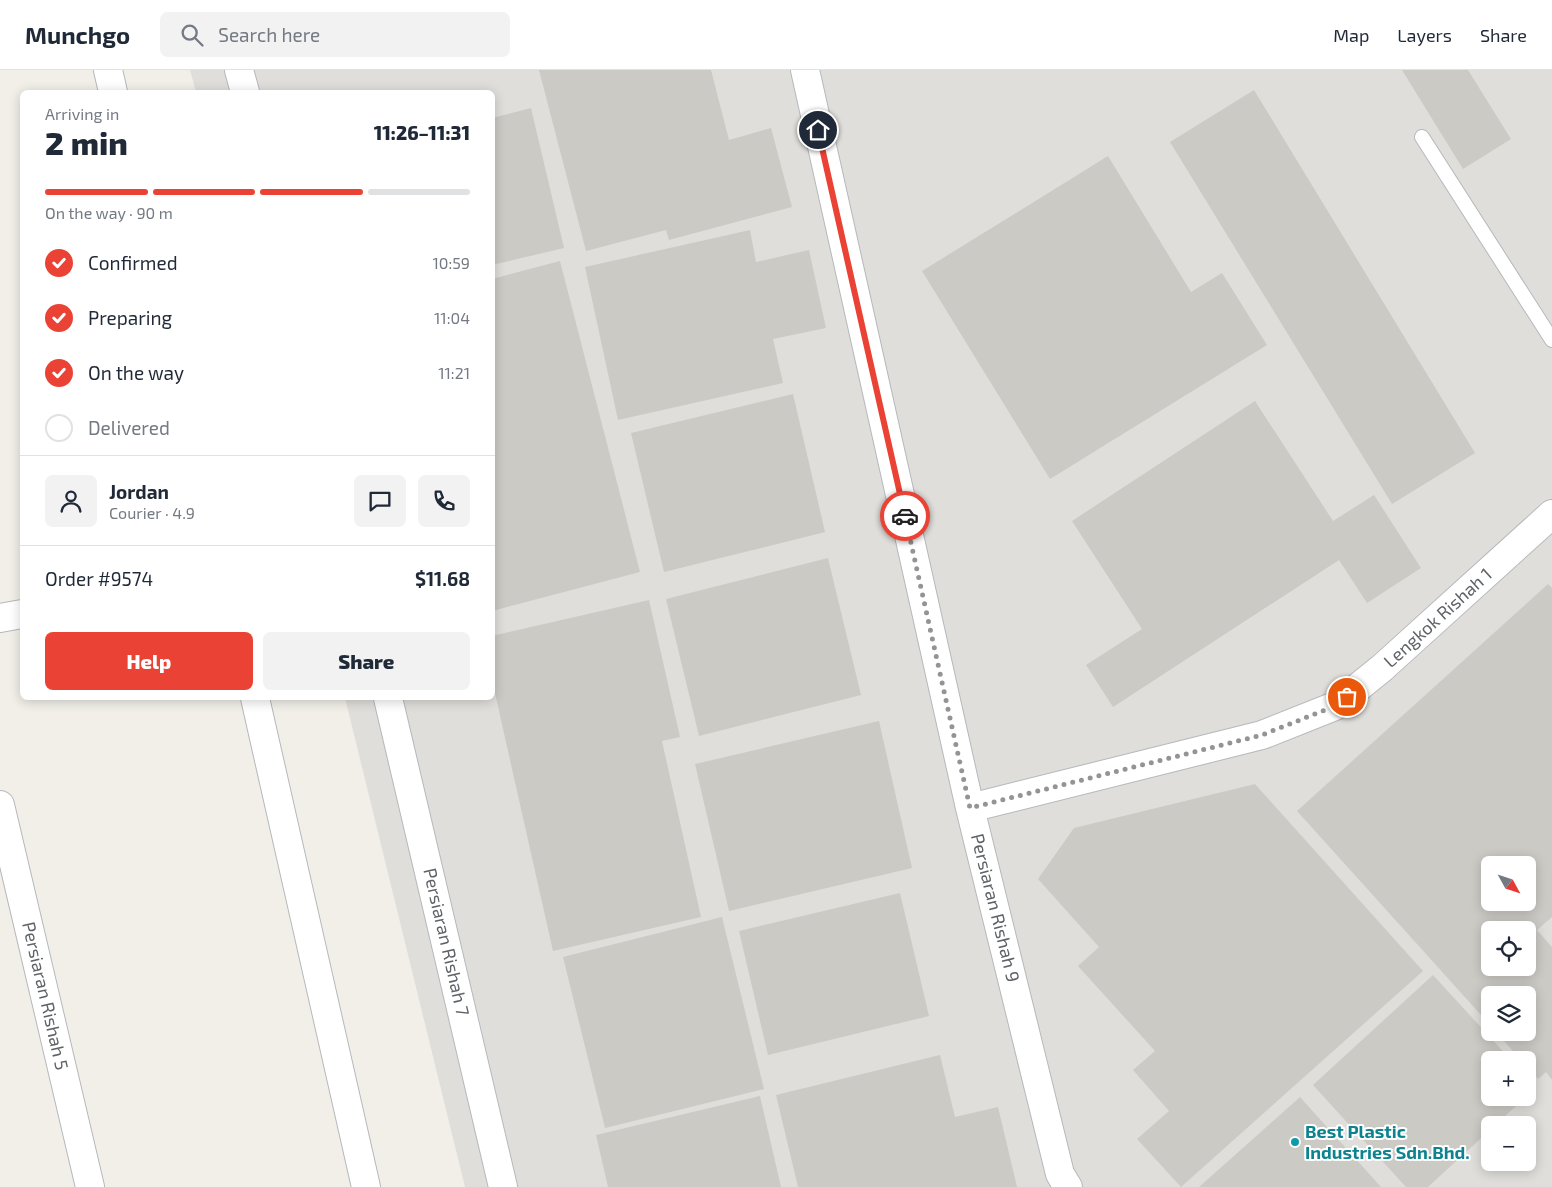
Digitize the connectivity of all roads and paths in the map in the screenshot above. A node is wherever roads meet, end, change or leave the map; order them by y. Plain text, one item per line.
1 (108, 70) edge
2 (240, 70) edge
3 (805, 70) edge
4 (113, 90) edge
5 (245, 90) edge
6 (1422, 137) dead end
7 (1552, 340) edge
8 (1552, 514) edge
9 (20, 614) edge
10 (0, 618) edge
11 (255, 700) edge
12 (388, 700) edge
13 (0, 804) edge
14 (970, 808) junction
15 (90, 1187) edge
16 (366, 1187) edge
17 (503, 1187) edge
18 (1068, 1187) edge

1 - 4 street
2 - 5 street
3 - 14 street, Persiaran Rishah 9
6 - 7 lane
8 - 14 street, Lengkok Rishah 1
9 - 10 street
11 - 16 street
12 - 17 street, Persiaran Rishah 7
13 - 15 street, Persiaran Rishah 5
14 - 18 street, Persiaran Rishah 9

